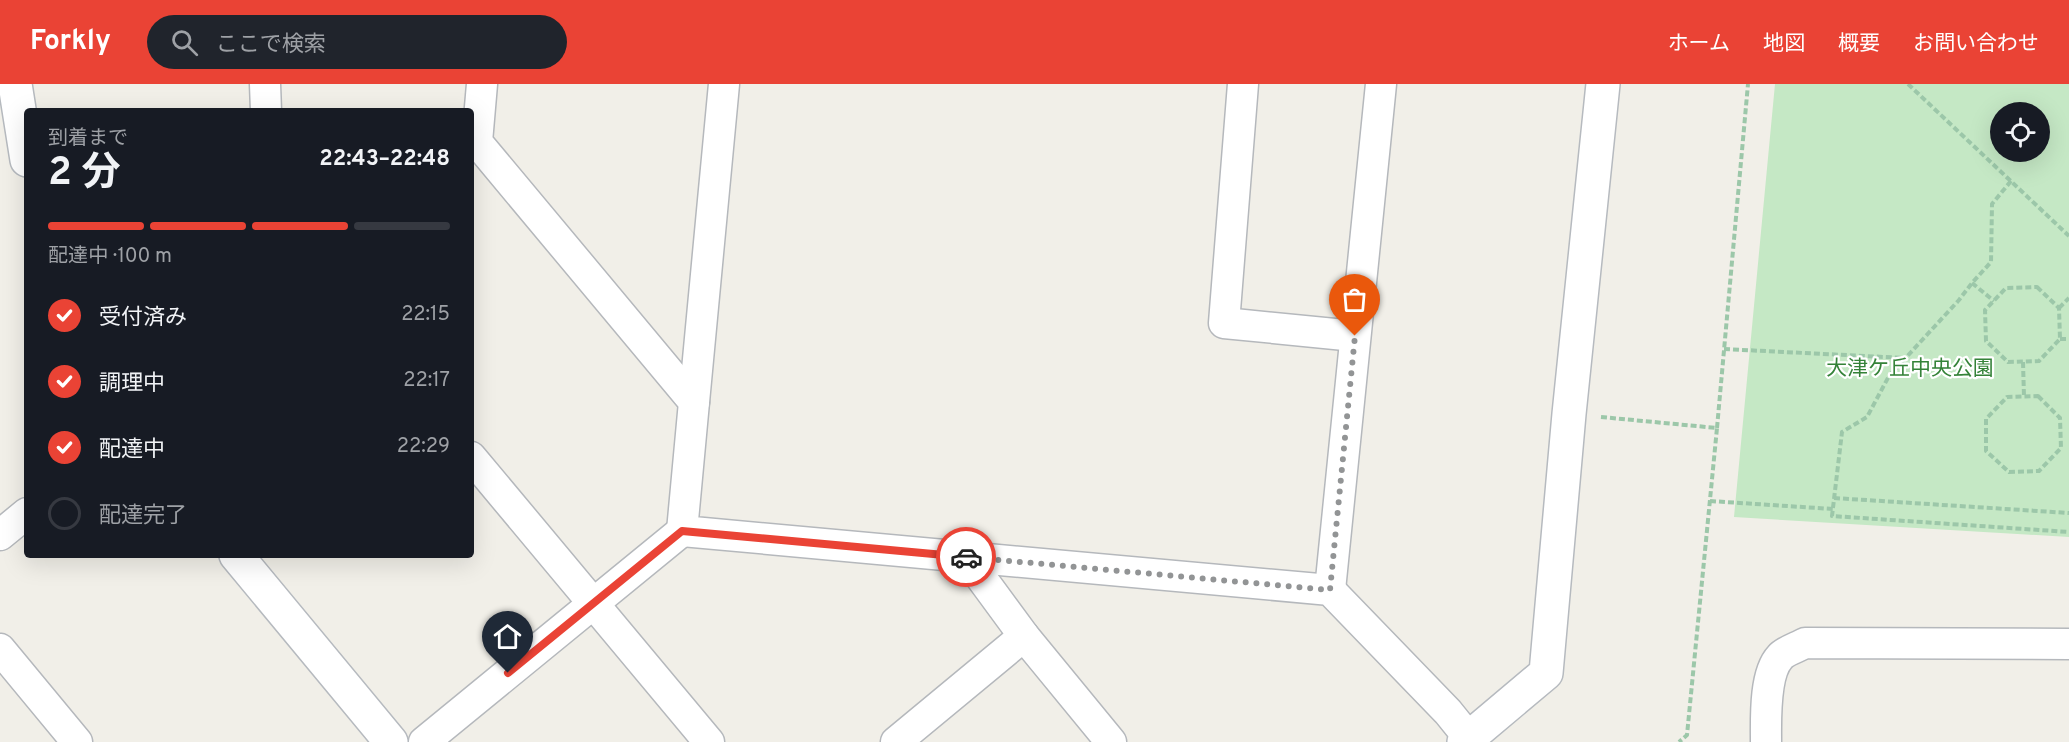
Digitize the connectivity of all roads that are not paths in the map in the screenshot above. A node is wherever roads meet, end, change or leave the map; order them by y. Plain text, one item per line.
1 (15, 84) edge
2 (265, 84) edge
3 (482, 84) edge
4 (724, 84) edge
5 (1243, 84) edge
6 (1381, 84) edge
7 (1604, 84) edge
8 (266, 108) edge
9 (24, 141) edge
10 (474, 144) edge
11 (1355, 336) junction
12 (694, 402) junction
13 (474, 462) edge
14 (24, 515) edge
15 (682, 531) junction
16 (0, 535) edge
17 (966, 557) junction
18 (238, 558) edge
19 (1330, 590) junction
20 (592, 603) junction
21 (1024, 636) junction
22 (2069, 644) edge
23 (0, 649) edge
24 (1467, 740) edge
25 (77, 742) edge
26 (391, 742) edge
27 (424, 742) edge
28 (709, 742) edge
29 (896, 742) edge
30 (1112, 742) edge
31 (1766, 742) edge

1 - 9 street
2 - 8 street
3 - 10 street
4 - 12 street
5 - 11 street
6 - 11 street
7 - 24 street
10 - 12 street
11 - 19 street
12 - 15 street
13 - 20 street
14 - 16 street
15 - 17 street
15 - 20 street
17 - 19 street
17 - 21 street
18 - 26 street
19 - 24 street
20 - 27 street
20 - 28 street
21 - 29 street
21 - 30 street
22 - 31 street
23 - 25 street

